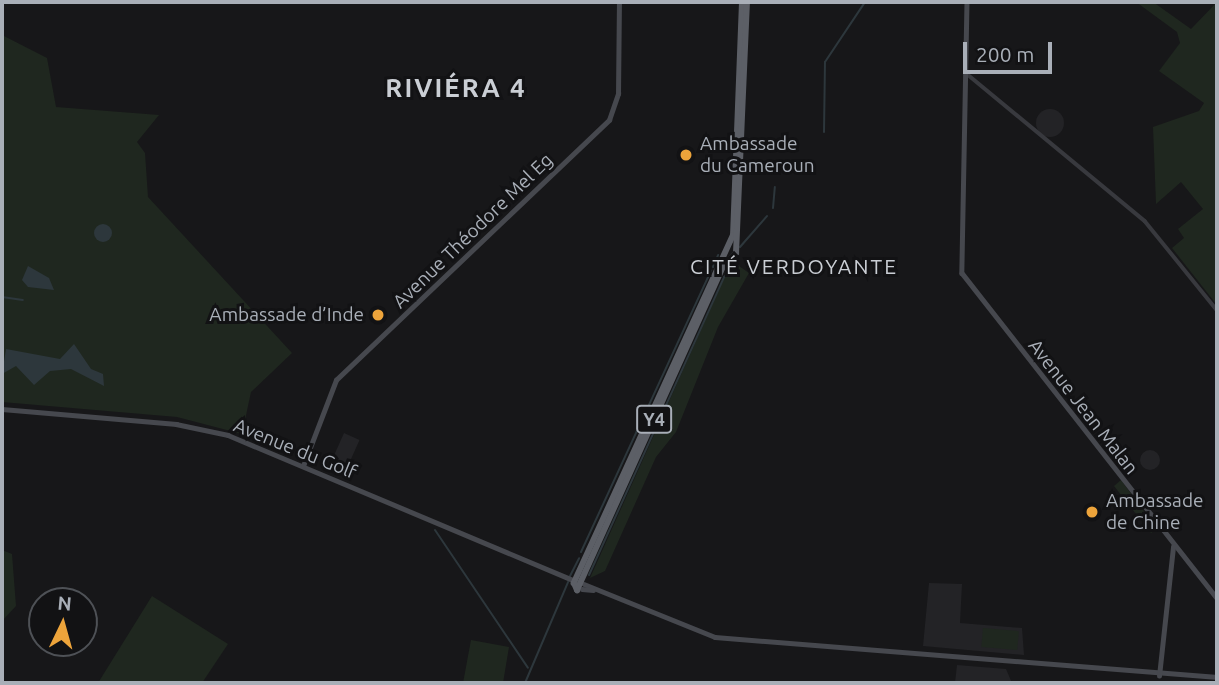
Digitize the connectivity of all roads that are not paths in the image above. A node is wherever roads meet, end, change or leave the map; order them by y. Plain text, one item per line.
1 (619, 2) edge
2 (744, 2) edge
3 (967, 2) edge
4 (965, 72) junction
5 (728, 244) junction
6 (736, 248) junction
7 (726, 256) junction
8 (1217, 310) edge
9 (2, 409) edge
10 (303, 466) junction
11 (1173, 546) junction
12 (579, 584) junction
13 (1217, 598) edge
14 (1159, 676) junction
15 (1217, 677) edge

1 - 10 main road, Avenue Théodore Mel Eg
2 - 5 highway
2 - 6 highway
3 - 4 main road, Avenue Jean Malan
4 - 8 street
4 - 11 main road, Avenue Jean Malan
5 - 6 highway
5 - 7 highway
6 - 7 highway
7 - 12 highway, Y4
9 - 10 main road, Avenue du Golf
10 - 12 main road, Avenue du Golf
11 - 13 main road, Avenue Jean Malan
11 - 14 main road
12 - 14 main road
14 - 15 main road

